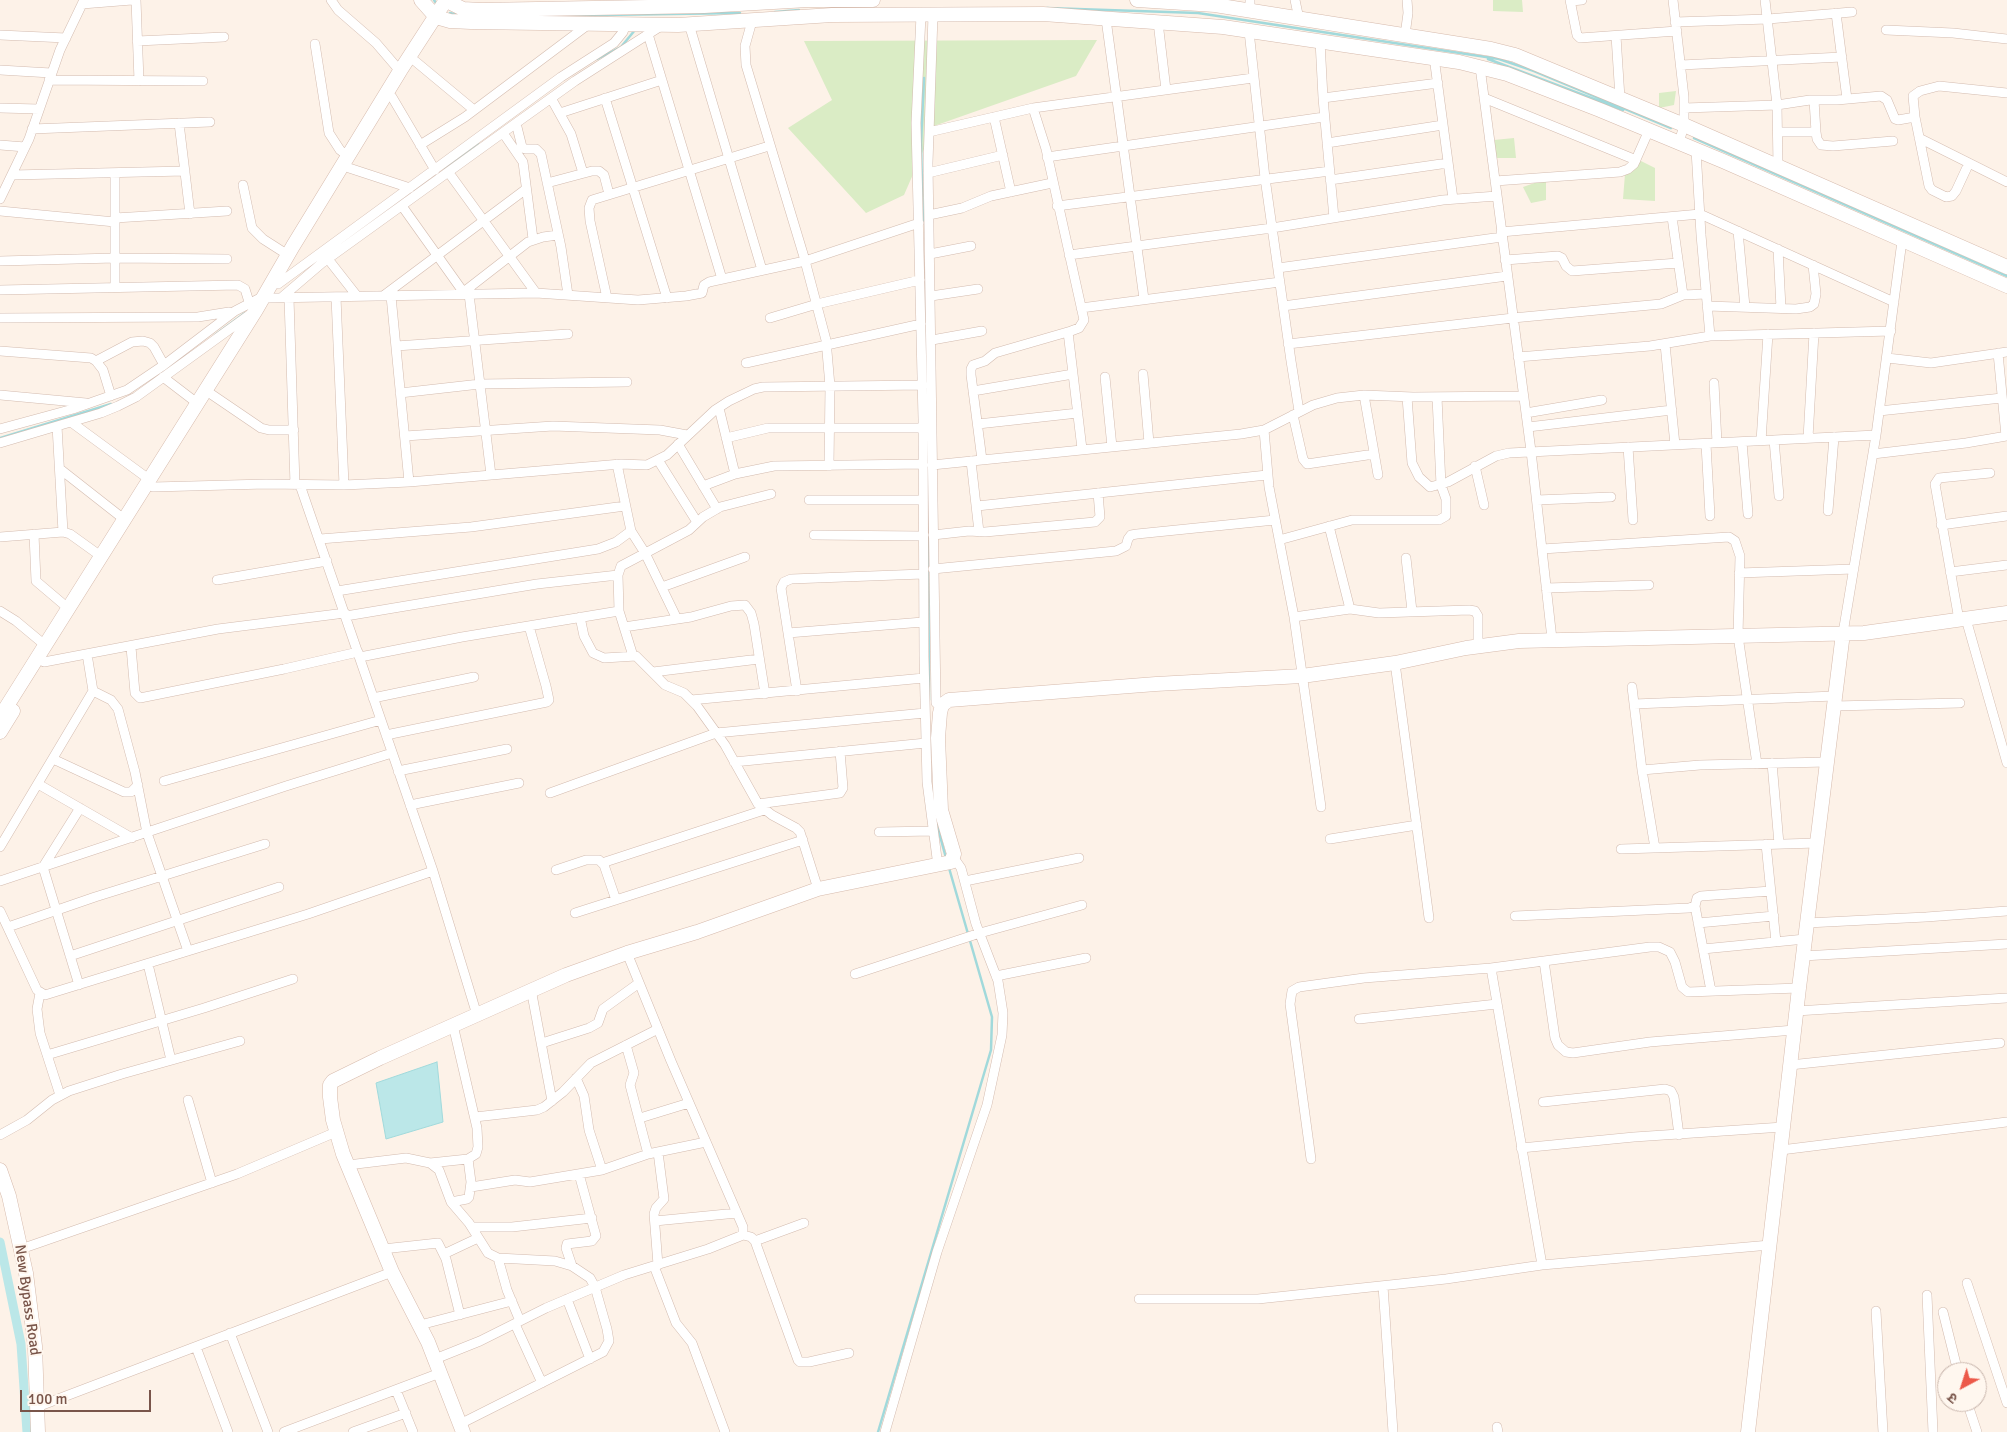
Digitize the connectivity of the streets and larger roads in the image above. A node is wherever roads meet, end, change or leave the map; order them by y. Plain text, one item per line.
1 (132, 0) edge
2 (136, 0) edge
3 (331, 0) edge
4 (422, 0) edge
5 (446, 0) edge
6 (873, 0) edge
7 (1137, 0) edge
8 (1295, 0) edge
9 (1407, 0) edge
10 (1582, 0) edge
11 (1673, 0) edge
12 (1765, 0) edge
13 (1570, 1) edge
14 (83, 2) edge
15 (753, 2) edge
16 (1200, 2) edge
17 (639, 4) edge
18 (1250, 5) edge
19 (1852, 12) dead end
20 (1836, 13) junction
21 (927, 15) junction
22 (1298, 18) junction
23 (1106, 19) junction
24 (1768, 19) junction
25 (434, 21) junction
26 (752, 21) junction
27 (1158, 22) junction
28 (589, 24) junction
29 (626, 24) junction
30 (663, 24) junction
31 (689, 24) junction
32 (1676, 26) junction
33 (1886, 30) dead end
34 (1249, 31) junction
35 (648, 34) junction
36 (0, 35) edge
37 (1405, 36) junction
38 (1616, 36) junction
39 (224, 37) dead end
40 (66, 38) junction
41 (2007, 39) edge
42 (137, 41) junction
43 (1320, 41) junction
44 (315, 44) dead end
45 (1842, 57) junction
46 (1434, 58) junction
47 (415, 60) junction
48 (1773, 62) junction
49 (1681, 65) junction
50 (1480, 67) junction
51 (0, 70) edge
52 (400, 71) junction
53 (50, 77) junction
54 (1253, 78) junction
55 (662, 80) junction
56 (139, 81) junction
57 (203, 81) dead end
58 (1438, 83) junction
59 (1166, 90) junction
60 (2007, 93) edge
61 (392, 97) junction
62 (1117, 97) junction
63 (550, 98) junction
64 (605, 98) junction
65 (1323, 98) junction
66 (1484, 98) junction
67 (1620, 98) junction
68 (1847, 99) junction
69 (1814, 100) junction
70 (1777, 105) junction
71 (0, 108) edge
72 (1033, 108) junction
73 (1684, 108) junction
74 (39, 109) junction
75 (474, 110) junction
76 (560, 113) junction
77 (994, 117) junction
78 (1324, 117) junction
79 (1915, 117) junction
80 (210, 122) dead end
81 (179, 123) junction
82 (516, 123) junction
83 (1443, 125) junction
84 (1684, 125) junction
85 (1259, 127) junction
86 (32, 129) junction
87 (1649, 130) junction
88 (929, 132) junction
89 (1778, 132) junction
90 (1816, 132) junction
91 (502, 133) junction
92 (1919, 138) junction
93 (1893, 141) dead end
94 (1327, 143) junction
95 (1679, 143) junction
96 (420, 145) junction
97 (0, 146) edge
98 (25, 146) junction
99 (770, 146) junction
100 (1123, 147) junction
101 (1696, 150) junction
102 (1003, 155) junction
103 (1047, 157) junction
104 (729, 158) junction
105 (1636, 160) junction
106 (349, 162) junction
107 (1448, 163) junction
108 (1969, 163) junction
109 (1778, 166) junction
110 (689, 169) junction
111 (435, 170) junction
112 (185, 171) junction
113 (116, 173) junction
114 (449, 173) junction
115 (583, 173) junction
116 (928, 173) junction
117 (1330, 176) junction
118 (1266, 178) junction
119 (6, 181) edge
120 (1495, 181) junction
121 (2007, 182) edge
122 (547, 183) junction
123 (1052, 183) junction
124 (243, 185) dead end
125 (634, 187) junction
126 (410, 188) junction
127 (526, 189) junction
128 (1011, 192) junction
129 (609, 194) junction
130 (1130, 195) junction
131 (1497, 196) junction
132 (0, 199) edge
133 (1453, 199) junction
134 (402, 206) junction
135 (1057, 206) junction
136 (0, 211) edge
137 (226, 211) dead end
138 (190, 214) junction
139 (1700, 214) junction
140 (929, 215) junction
141 (1672, 217) junction
142 (1334, 218) junction
143 (115, 220) junction
144 (483, 221) junction
145 (919, 223) junction
146 (1272, 228) junction
147 (1738, 231) junction
148 (1502, 234) junction
149 (558, 235) junction
150 (533, 239) junction
151 (1902, 241) junction
152 (971, 246) dead end
153 (1137, 246) junction
154 (1778, 249) junction
155 (930, 254) junction
156 (288, 255) junction
157 (436, 255) junction
158 (1069, 255) junction
159 (510, 256) junction
160 (115, 258) junction
161 (227, 259) dead end
162 (328, 259) junction
163 (805, 260) junction
164 (1505, 260) junction
165 (0, 261) edge
166 (1678, 263) junction
167 (1813, 265) junction
168 (1278, 268) junction
169 (2007, 268) edge
170 (762, 270) junction
171 (1507, 276) junction
172 (722, 279) junction
173 (920, 280) junction
174 (1280, 282) junction
175 (2007, 286) edge
176 (115, 287) junction
177 (978, 289) dead end
178 (0, 290) edge
179 (536, 293) junction
180 (465, 294) junction
181 (568, 294) junction
182 (1706, 294) junction
183 (276, 295) junction
184 (1683, 295) junction
185 (357, 296) junction
186 (387, 296) junction
187 (931, 296) junction
188 (336, 297) junction
189 (607, 298) junction
190 (667, 298) junction
191 (1144, 299) junction
192 (1894, 302) junction
193 (817, 304) junction
194 (253, 306) junction
195 (1283, 306) junction
196 (1707, 306) junction
197 (1745, 307) junction
198 (1082, 308) junction
199 (1781, 308) junction
200 (234, 311) junction
201 (0, 318) edge
202 (770, 318) dead end
203 (1513, 318) junction
204 (921, 324) junction
205 (982, 331) dead end
206 (1891, 331) junction
207 (1068, 332) junction
208 (1814, 333) junction
209 (568, 334) dead end
210 (1768, 334) junction
211 (1710, 336) junction
212 (474, 340) junction
213 (932, 340) junction
214 (1288, 344) junction
215 (1665, 344) junction
216 (827, 345) junction
217 (396, 346) junction
218 (0, 350) edge
219 (2002, 353) edge
220 (1518, 358) junction
221 (1887, 358) junction
222 (96, 361) junction
223 (746, 362) dead end
224 (164, 365) junction
225 (1073, 374) junction
226 (1143, 374) dead end
227 (163, 377) junction
228 (1105, 378) dead end
229 (626, 382) dead end
230 (1714, 383) dead end
231 (480, 384) junction
232 (923, 385) junction
233 (830, 386) junction
234 (973, 391) junction
235 (400, 392) junction
236 (2004, 393) edge
237 (210, 394) junction
238 (0, 395) edge
239 (1364, 395) junction
240 (111, 396) junction
241 (1523, 396) junction
242 (1407, 397) junction
243 (1437, 397) junction
244 (1602, 400) dead end
245 (197, 403) junction
246 (89, 404) junction
247 (719, 408) junction
248 (1672, 410) junction
249 (1879, 411) junction
250 (1078, 413) junction
251 (1296, 413) junction
252 (1526, 413) junction
253 (71, 422) junction
254 (978, 424) junction
255 (57, 426) junction
256 (830, 427) junction
257 (1528, 427) junction
258 (0, 428) edge
259 (923, 428) junction
260 (294, 430) junction
261 (485, 430) junction
262 (1264, 430) junction
263 (687, 435) junction
264 (1876, 435) junction
265 (405, 436) junction
266 (2006, 436) edge
267 (1834, 437) junction
268 (726, 438) junction
269 (1808, 438) junction
270 (1774, 440) junction
271 (1761, 441) junction
272 (1742, 442) junction
273 (1149, 443) junction
274 (1717, 443) junction
275 (0, 444) edge
276 (678, 444) junction
277 (1706, 444) junction
278 (1675, 445) junction
279 (1112, 447) junction
280 (1628, 447) junction
281 (1082, 450) junction
282 (1531, 451) junction
283 (1374, 454) junction
284 (1873, 454) junction
285 (658, 460) junction
286 (982, 460) junction
287 (971, 461) junction
288 (617, 464) junction
289 (927, 465) junction
290 (829, 466) junction
291 (1475, 466) junction
292 (60, 469) junction
293 (1990, 473) dead end
294 (735, 474) junction
295 (1378, 474) dead end
296 (491, 475) junction
297 (1267, 475) junction
298 (410, 482) junction
299 (151, 483) junction
300 (298, 485) junction
301 (344, 485) junction
302 (1441, 485) junction
303 (703, 486) junction
304 (1098, 493) junction
305 (771, 494) dead end
306 (1779, 496) dead end
307 (1611, 497) dead end
308 (809, 500) dead end
309 (922, 500) junction
310 (1536, 500) junction
311 (1484, 505) dead end
312 (625, 506) junction
313 (976, 506) junction
314 (717, 509) junction
315 (1828, 511) dead end
316 (1748, 514) dead end
317 (1710, 516) dead end
318 (2007, 516) edge
319 (125, 520) junction
320 (1275, 520) junction
321 (1633, 520) dead end
322 (698, 522) junction
323 (1941, 525) junction
324 (1329, 526) junction
325 (631, 531) junction
326 (63, 532) junction
327 (979, 532) junction
328 (34, 534) junction
329 (814, 535) dead end
330 (933, 535) junction
331 (922, 536) junction
332 (0, 537) edge
333 (320, 539) junction
334 (1279, 540) junction
335 (1542, 549) junction
336 (645, 553) junction
337 (102, 557) junction
338 (745, 557) dead end
339 (1406, 558) dead end
340 (327, 561) junction
341 (2007, 565) edge
342 (933, 569) junction
343 (1854, 569) junction
344 (1950, 572) junction
345 (1739, 573) junction
346 (923, 574) junction
347 (618, 575) junction
348 (217, 580) dead end
349 (1649, 584) dead end
350 (662, 586) junction
351 (1546, 588) junction
352 (337, 591) junction
353 (69, 609) junction
354 (1350, 609) junction
355 (0, 611) edge
356 (619, 611) junction
357 (1412, 611) junction
358 (2007, 613) edge
359 (345, 614) junction
360 (580, 617) junction
361 (1294, 617) junction
362 (677, 619) junction
363 (1963, 619) junction
364 (923, 622) junction
365 (529, 626) junction
366 (624, 627) junction
367 (788, 633) junction
368 (1843, 633) junction
369 (1738, 636) junction
370 (1552, 639) junction
371 (46, 646) junction
372 (1478, 646) junction
373 (131, 647) junction
374 (86, 654) junction
375 (359, 654) junction
376 (633, 656) junction
377 (759, 659) junction
378 (44, 662) junction
379 (1395, 663) junction
380 (653, 672) junction
381 (1302, 676) junction
382 (474, 677) dead end
383 (924, 678) junction
384 (1632, 687) dead end
385 (93, 691) junction
386 (797, 691) junction
387 (764, 694) junction
388 (373, 698) junction
389 (1747, 699) junction
390 (691, 700) junction
391 (1834, 701) junction
392 (933, 703) junction
393 (1960, 703) dead end
394 (1634, 704) junction
395 (2, 710) edge
396 (925, 713) junction
397 (381, 720) junction
398 (0, 732) edge
399 (716, 733) junction
400 (386, 735) junction
401 (926, 743) junction
402 (507, 749) dead end
403 (840, 751) junction
404 (392, 752) junction
405 (53, 759) junction
406 (734, 762) junction
407 (1827, 762) junction
408 (1772, 763) junction
409 (1757, 764) junction
410 (2007, 764) edge
411 (1642, 770) junction
412 (398, 771) junction
413 (164, 782) dead end
414 (519, 783) dead end
415 (38, 784) junction
416 (138, 785) junction
417 (550, 793) dead end
418 (410, 805) junction
419 (761, 807) junction
420 (1321, 807) dead end
421 (80, 808) junction
422 (1417, 825) junction
423 (933, 831) junction
424 (879, 832) dead end
425 (147, 833) junction
426 (132, 838) junction
427 (1330, 839) dead end
428 (803, 840) junction
429 (1817, 843) junction
430 (265, 844) dead end
431 (1766, 844) junction
432 (1779, 844) junction
433 (0, 846) edge
434 (1655, 848) junction
435 (1621, 849) dead end
436 (1078, 858) dead end
437 (602, 863) junction
438 (946, 863) junction
439 (43, 867) junction
440 (556, 870) dead end
441 (434, 871) junction
442 (162, 876) junction
443 (0, 881) edge
444 (965, 881) junction
445 (279, 887) dead end
446 (818, 889) junction
447 (1771, 891) junction
448 (616, 900) junction
449 (1082, 906) dead end
450 (1695, 906) junction
451 (0, 911) edge
452 (57, 911) junction
453 (2007, 911) edge
454 (574, 913) dead end
455 (1515, 916) dead end
456 (1774, 916) junction
457 (1429, 918) dead end
458 (177, 920) junction
459 (1698, 923) junction
460 (1807, 923) junction
461 (8, 927) junction
462 (973, 936) junction
463 (1805, 939) junction
464 (1776, 942) junction
465 (2007, 944) edge
466 (1703, 949) junction
467 (188, 951) junction
468 (627, 953) junction
469 (70, 956) junction
470 (1803, 956) junction
471 (1086, 958) dead end
472 (1544, 962) junction
473 (148, 964) junction
474 (1491, 968) junction
475 (855, 974) dead end
476 (996, 976) junction
477 (293, 979) dead end
478 (639, 984) junction
479 (79, 985) junction
480 (1799, 988) junction
481 (531, 989) junction
482 (1711, 991) junction
483 (40, 993) junction
484 (2007, 998) edge
485 (1497, 1004) junction
486 (1796, 1011) junction
487 (477, 1014) junction
488 (1359, 1019) dead end
489 (162, 1021) junction
490 (453, 1025) junction
491 (658, 1029) junction
492 (1794, 1030) junction
493 (240, 1041) dead end
494 (542, 1043) junction
495 (2000, 1043) dead end
496 (626, 1044) junction
497 (47, 1055) junction
498 (171, 1060) junction
499 (1790, 1065) junction
500 (576, 1078) junction
501 (60, 1095) junction
502 (188, 1100) dead end
503 (552, 1101) junction
504 (1543, 1102) dead end
505 (689, 1103) junction
506 (475, 1117) junction
507 (640, 1118) junction
508 (2007, 1122) edge
509 (1783, 1127) junction
510 (336, 1132) junction
511 (1678, 1134) junction
512 (0, 1135) edge
513 (706, 1142) junction
514 (1521, 1148) junction
515 (1780, 1150) junction
516 (658, 1152) junction
517 (648, 1154) junction
518 (468, 1159) junction
519 (1311, 1159) dead end
520 (430, 1163) junction
521 (348, 1165) junction
522 (0, 1170) edge
523 (602, 1170) junction
524 (579, 1174) junction
525 (212, 1182) junction
526 (471, 1187) junction
527 (451, 1202) junction
528 (737, 1213) junction
529 (592, 1218) junction
530 (655, 1221) junction
531 (804, 1224) dead end
532 (472, 1227) junction
533 (742, 1235) junction
534 (478, 1238) junction
535 (755, 1241) junction
536 (1770, 1245) junction
537 (21, 1249) junction
538 (382, 1250) junction
539 (444, 1254) junction
540 (498, 1258) junction
541 (1542, 1265) junction
542 (572, 1266) junction
543 (656, 1266) junction
544 (392, 1272) junction
545 (1967, 1283) dead end
546 (1383, 1286) junction
547 (595, 1287) junction
548 (1927, 1294) dead end
549 (567, 1299) junction
550 (1139, 1299) dead end
551 (512, 1301) junction
552 (1876, 1311) dead end
553 (1943, 1312) dead end
554 (460, 1315) junction
555 (518, 1323) junction
556 (420, 1325) junction
557 (230, 1333) junction
558 (196, 1347) junction
559 (849, 1353) dead end
560 (435, 1359) junction
561 (590, 1359) junction
562 (1956, 1362) edge
563 (440, 1374) junction
564 (542, 1383) junction
565 (396, 1390) junction
566 (2007, 1403) edge
567 (37, 1407) junction
568 (1970, 1412) edge
569 (406, 1413) junction
570 (462, 1428) edge
571 (38, 1432) edge
572 (228, 1432) edge
573 (268, 1432) edge
574 (284, 1432) edge
575 (353, 1432) edge
576 (413, 1432) edge
577 (725, 1432) edge
578 (884, 1432) edge
579 (1393, 1432) edge
580 (1748, 1432) edge
581 (1883, 1432) edge
582 (1933, 1432) edge
583 (1976, 1432) edge

1 - 14 street
2 - 42 street
3 - 52 street
4 - 25 street
5 - 17 street
5 - 25 street
6 - 15 street
7 - 16 street
8 - 22 street
9 - 37 street
10 - 13 street
11 - 32 street
12 - 24 street
13 - 38 street
14 - 40 street
15 - 17 street
16 - 18 street
18 - 22 street
19 - 20 street
20 - 24 street
20 - 45 street
21 - 23 street
21 - 26 street
21 - 88 street
21 - 145 street
22 - 37 street
23 - 27 street
23 - 62 street
24 - 32 street
24 - 48 street
25 - 28 street
25 - 47 street
25 - 52 street
26 - 31 street
26 - 99 street
27 - 34 street
27 - 59 street
28 - 29 street
28 - 75 street
29 - 30 street
29 - 111 street
30 - 31 street
30 - 35 street
31 - 104 street
32 - 38 street
32 - 49 street
33 - 41 street
34 - 43 street
34 - 54 street
35 - 55 street
35 - 63 street
36 - 40 street
37 - 67 street
38 - 67 street
39 - 42 street
40 - 53 street
42 - 56 street
43 - 46 street
43 - 65 street
44 - 106 street
45 - 48 street
45 - 68 street
46 - 50 street
46 - 58 street
47 - 61 street
47 - 75 street
48 - 49 street
48 - 70 street
49 - 73 street
50 - 66 street
50 - 87 street
51 - 53 street
52 - 106 street
53 - 56 street
53 - 74 street
54 - 59 street
54 - 85 street
55 - 64 street
55 - 110 street
56 - 57 street
58 - 65 street
58 - 83 street
59 - 62 street
60 - 79 street
61 - 96 street
61 - 106 street
62 - 72 street
62 - 100 street
63 - 76 street
63 - 82 street
64 - 76 street
64 - 125 street
65 - 78 street
66 - 105 street
66 - 120 street
67 - 84 street
68 - 69 street
68 - 79 street
69 - 70 street
69 - 90 street
70 - 73 street
70 - 89 street
71 - 74 street
72 - 77 street
72 - 103 street
73 - 84 street
74 - 86 street
75 - 96 street
76 - 115 street
77 - 88 street
77 - 102 street
78 - 85 street
78 - 94 street
79 - 92 street
80 - 81 street
81 - 86 street
81 - 112 street
82 - 91 street
82 - 122 street
83 - 94 street
83 - 107 street
84 - 95 street
84 - 109 street
85 - 100 street
85 - 118 street
86 - 98 street
87 - 95 street
87 - 105 street
88 - 116 street
89 - 90 street
89 - 109 street
90 - 93 street
91 - 114 street
91 - 127 street
92 - 108 street
92 - 108 street
94 - 117 street
95 - 101 street
96 - 111 street
97 - 98 street
98 - 119 street
99 - 104 street
99 - 163 street
100 - 103 street
100 - 130 street
101 - 139 street
101 - 151 street
102 - 116 street
102 - 128 street
103 - 123 street
104 - 110 street
104 - 170 street
105 - 120 street
106 - 126 street
106 - 156 street
106 - 183 street
107 - 117 street
107 - 133 street
108 - 121 street
109 - 169 street
110 - 125 street
110 - 172 street
111 - 126 street
112 - 113 street
112 - 138 street
113 - 119 street
113 - 143 street
114 - 134 street
114 - 144 street
115 - 122 street
115 - 129 street
116 - 140 street
117 - 118 street
117 - 142 street
118 - 130 street
118 - 146 street
119 - 132 street
120 - 131 street
122 - 149 street
123 - 128 street
123 - 135 street
124 - 156 street
125 - 129 street
125 - 190 street
126 - 183 street
127 - 144 street
127 - 150 street
128 - 140 street
129 - 189 street
130 - 135 street
130 - 153 street
131 - 133 street
131 - 148 street
133 - 142 street
134 - 157 street
134 - 162 street
135 - 158 street
136 - 143 street
137 - 138 street
138 - 143 street
139 - 141 street
139 - 147 street
139 - 182 street
140 - 155 street
141 - 148 street
141 - 166 street
142 - 146 street
143 - 160 street
144 - 157 street
144 - 159 street
145 - 163 street
145 - 173 street
146 - 153 street
146 - 168 street
147 - 154 street
147 - 197 street
148 - 164 street
148 - 168 street
149 - 150 street
149 - 181 street
150 - 159 street
151 - 175 street
151 - 192 street
152 - 155 street
153 - 158 street
153 - 191 street
154 - 167 street
154 - 199 street
155 - 187 street
156 - 183 street
157 - 180 street
157 - 186 street
158 - 198 street
159 - 179 street
159 - 180 street
160 - 161 street
160 - 165 street
160 - 176 street
162 - 183 street
162 - 185 street
163 - 170 street
163 - 193 street
164 - 166 street
164 - 171 street
166 - 184 street
167 - 192 street
167 - 199 street
168 - 174 street
170 - 172 street
171 - 195 street
171 - 203 street
172 - 190 street
173 - 193 street
173 - 204 street
174 - 191 street
174 - 195 street
176 - 178 street
176 - 194 street
177 - 187 street
179 - 180 street
179 - 181 street
180 - 186 street
180 - 212 street
181 - 189 street
182 - 184 street
182 - 196 street
183 - 188 street
183 - 194 street
183 - 237 street
183 - 260 street
184 - 203 street
185 - 186 street
185 - 188 street
186 - 217 street
187 - 213 street
188 - 301 street
189 - 190 street
191 - 198 street
192 - 206 street
193 - 202 street
193 - 216 street
194 - 200 street
194 - 227 street
194 - 245 street
195 - 214 street
196 - 197 street
196 - 211 street
197 - 199 street
198 - 207 street
200 - 201 street
200 - 224 street
203 - 214 street
203 - 220 street
204 - 216 street
204 - 232 street
205 - 213 street
206 - 208 street
206 - 221 street
207 - 225 street
207 - 234 street
208 - 210 street
208 - 269 street
209 - 212 street
210 - 211 street
210 - 271 street
211 - 215 street
212 - 217 street
212 - 231 street
213 - 289 street
214 - 251 street
215 - 220 street
215 - 248 street
216 - 223 street
216 - 233 street
217 - 235 street
218 - 222 street
219 - 221 street
219 - 236 street
220 - 241 street
221 - 249 street
222 - 224 street
222 - 240 street
224 - 240 street
225 - 234 street
225 - 250 street
226 - 273 street
227 - 245 street
227 - 253 street
228 - 279 street
229 - 231 street
230 - 274 street
231 - 235 street
231 - 261 street
232 - 233 street
232 - 259 street
233 - 247 street
233 - 256 street
234 - 254 street
235 - 265 street
236 - 249 street
236 - 266 street
237 - 260 street
237 - 299 street
238 - 246 street
239 - 242 street
239 - 251 street
239 - 283 street
240 - 246 street
241 - 243 street
241 - 252 street
242 - 243 street
242 - 302 street
243 - 302 street
244 - 252 street
245 - 299 street
246 - 258 street
247 - 263 street
247 - 268 street
248 - 257 street
248 - 278 street
249 - 264 street
250 - 254 street
250 - 281 street
251 - 262 street
251 - 283 street
252 - 257 street
253 - 255 street
253 - 299 street
254 - 286 street
255 - 275 street
255 - 292 street
256 - 259 street
256 - 268 street
256 - 290 street
257 - 282 street
259 - 289 street
260 - 300 street
261 - 263 street
261 - 265 street
261 - 296 street
262 - 273 street
262 - 297 street
263 - 276 street
264 - 267 street
264 - 284 street
265 - 298 street
266 - 284 street
267 - 269 street
267 - 315 street
268 - 294 street
269 - 270 street
270 - 271 street
270 - 306 street
271 - 272 street
272 - 274 street
272 - 316 street
273 - 279 street
274 - 277 street
276 - 285 street
276 - 303 street
277 - 278 street
277 - 317 street
278 - 280 street
279 - 281 street
280 - 282 street
280 - 321 street
281 - 286 street
282 - 291 street
282 - 310 street
283 - 295 street
284 - 343 street
285 - 288 street
285 - 322 street
286 - 287 street
287 - 289 street
287 - 313 street
288 - 296 street
288 - 312 street
289 - 290 street
289 - 309 street
289 - 330 street
290 - 294 street
291 - 302 street
291 - 311 street
292 - 319 street
292 - 326 street
293 - 323 street
294 - 303 street
296 - 298 street
297 - 304 street
297 - 320 street
298 - 301 street
299 - 300 street
299 - 319 street
299 - 378 street
300 - 301 street
300 - 333 street
302 - 324 street
303 - 314 street
304 - 313 street
304 - 327 street
305 - 314 street
307 - 310 street
308 - 309 street
309 - 331 street
310 - 335 street
312 - 325 street
312 - 333 street
313 - 327 street
314 - 322 street
318 - 323 street
319 - 337 street
320 - 334 street
320 - 342 street
322 - 336 street
323 - 344 street
324 - 334 street
324 - 354 street
325 - 336 street
325 - 352 street
326 - 328 street
326 - 337 street
327 - 330 street
328 - 332 street
328 - 353 street
329 - 331 street
330 - 342 street
331 - 346 street
333 - 340 street
334 - 361 street
335 - 345 street
335 - 351 street
336 - 347 street
336 - 350 street
337 - 353 street
338 - 350 street
339 - 357 street
340 - 348 street
340 - 352 street
341 - 344 street
342 - 392 street
343 - 345 street
343 - 368 street
344 - 363 street
345 - 369 street
346 - 364 street
346 - 367 street
347 - 356 street
347 - 359 street
349 - 351 street
350 - 362 street
351 - 370 street
352 - 359 street
353 - 371 street
354 - 357 street
354 - 361 street
355 - 371 street
356 - 360 street
356 - 366 street
357 - 372 street
358 - 363 street
359 - 373 street
359 - 375 street
360 - 365 street
360 - 376 street
361 - 381 street
362 - 366 street
362 - 377 street
363 - 368 street
363 - 410 street
364 - 367 street
364 - 383 street
365 - 375 street
365 - 400 street
366 - 376 street
367 - 386 street
368 - 369 street
368 - 391 street
369 - 370 street
369 - 389 street
370 - 372 street
371 - 395 street
372 - 379 street
373 - 374 street
373 - 375 street
374 - 378 street
374 - 385 street
375 - 388 street
376 - 380 street
377 - 380 street
377 - 387 street
378 - 398 street
379 - 381 street
379 - 422 street
380 - 390 street
381 - 392 street
381 - 420 street
382 - 388 street
383 - 386 street
383 - 392 street
384 - 394 street
385 - 405 street
385 - 416 street
386 - 387 street
387 - 390 street
388 - 397 street
389 - 391 street
389 - 394 street
389 - 409 street
390 - 399 street
391 - 393 street
391 - 407 street
392 - 396 street
392 - 438 street
394 - 411 street
396 - 399 street
396 - 401 street
397 - 400 street
397 - 413 street
399 - 406 street
399 - 417 street
400 - 404 street
401 - 403 street
401 - 423 street
402 - 412 street
403 - 406 street
403 - 419 street
404 - 412 street
404 - 425 street
405 - 415 street
405 - 416 street
406 - 419 street
407 - 408 street
407 - 429 street
408 - 409 street
408 - 432 street
409 - 411 street
411 - 434 street
412 - 418 street
414 - 418 street
415 - 421 street
415 - 433 street
416 - 425 street
418 - 441 street
419 - 428 street
419 - 437 street
421 - 426 street
421 - 439 street
422 - 427 street
422 - 457 street
423 - 424 street
423 - 438 street
425 - 426 street
425 - 442 street
426 - 439 street
428 - 446 street
428 - 448 street
429 - 432 street
429 - 460 street
430 - 442 street
431 - 432 street
431 - 434 street
431 - 447 street
434 - 435 street
436 - 444 street
437 - 440 street
437 - 448 street
438 - 444 street
438 - 446 street
439 - 443 street
439 - 452 street
441 - 467 street
441 - 487 street
442 - 452 street
442 - 458 street
444 - 462 street
445 - 458 street
446 - 468 street
447 - 450 street
447 - 456 street
448 - 454 street
449 - 462 street
450 - 455 street
450 - 459 street
451 - 461 street
452 - 461 street
452 - 469 street
453 - 460 street
456 - 459 street
456 - 464 street
458 - 467 street
458 - 469 street
459 - 466 street
460 - 463 street
461 - 483 street
462 - 475 street
462 - 476 street
463 - 464 street
463 - 470 street
464 - 466 street
465 - 470 street
466 - 482 street
467 - 473 street
468 - 478 street
468 - 481 street
469 - 479 street
470 - 480 street
471 - 476 street
472 - 474 street
472 - 482 street
472 - 492 street
473 - 479 street
473 - 489 street
474 - 485 street
474 - 519 street
476 - 578 street
477 - 489 street
478 - 491 street
478 - 494 street
479 - 483 street
480 - 482 street
480 - 486 street
481 - 487 street
481 - 494 street
483 - 497 street
484 - 486 street
485 - 488 street
485 - 514 street
486 - 492 street
487 - 490 street
489 - 497 street
489 - 498 street
490 - 506 street
490 - 510 street
491 - 496 street
491 - 505 street
492 - 499 street
493 - 498 street
494 - 503 street
495 - 499 street
496 - 500 street
496 - 507 street
497 - 501 street
498 - 501 street
499 - 509 street
500 - 503 street
500 - 523 street
501 - 512 street
502 - 525 street
503 - 506 street
504 - 511 street
505 - 507 street
505 - 513 street
506 - 518 street
507 - 517 street
508 - 515 street
509 - 511 street
509 - 515 street
510 - 521 street
510 - 525 street
511 - 514 street
513 - 516 street
513 - 528 street
514 - 541 street
515 - 536 street
516 - 517 street
516 - 530 street
517 - 523 street
518 - 520 street
518 - 526 street
520 - 521 street
520 - 527 street
521 - 538 street
522 - 537 street, New Bypass Road
523 - 524 street
524 - 526 street
524 - 529 street
525 - 537 street
526 - 527 street
527 - 532 street
528 - 530 street
528 - 533 street
529 - 532 street
529 - 542 street
530 - 543 street
531 - 535 street
532 - 534 street
533 - 535 street
533 - 543 street
534 - 539 street
534 - 540 street
535 - 559 street
536 - 541 street
536 - 580 street
537 - 567 street, New Bypass Road
538 - 539 street
538 - 544 street
539 - 554 street
540 - 542 street
540 - 551 street
541 - 546 street
542 - 547 street
543 - 547 street
543 - 577 street
544 - 556 street
544 - 557 street
545 - 566 street
546 - 550 street
546 - 579 street
547 - 549 street
547 - 561 street
548 - 582 street
549 - 555 street
549 - 561 street
551 - 554 street
551 - 555 street
552 - 581 street
553 - 562 street
554 - 556 street
555 - 560 street
555 - 564 street
556 - 560 street
557 - 558 street
557 - 573 street
558 - 567 street
558 - 572 street
560 - 563 street
561 - 564 street
563 - 565 street
563 - 570 street
564 - 570 street
565 - 569 street
565 - 574 street
567 - 571 street, New Bypass Road
568 - 583 street
569 - 575 street
569 - 576 street

